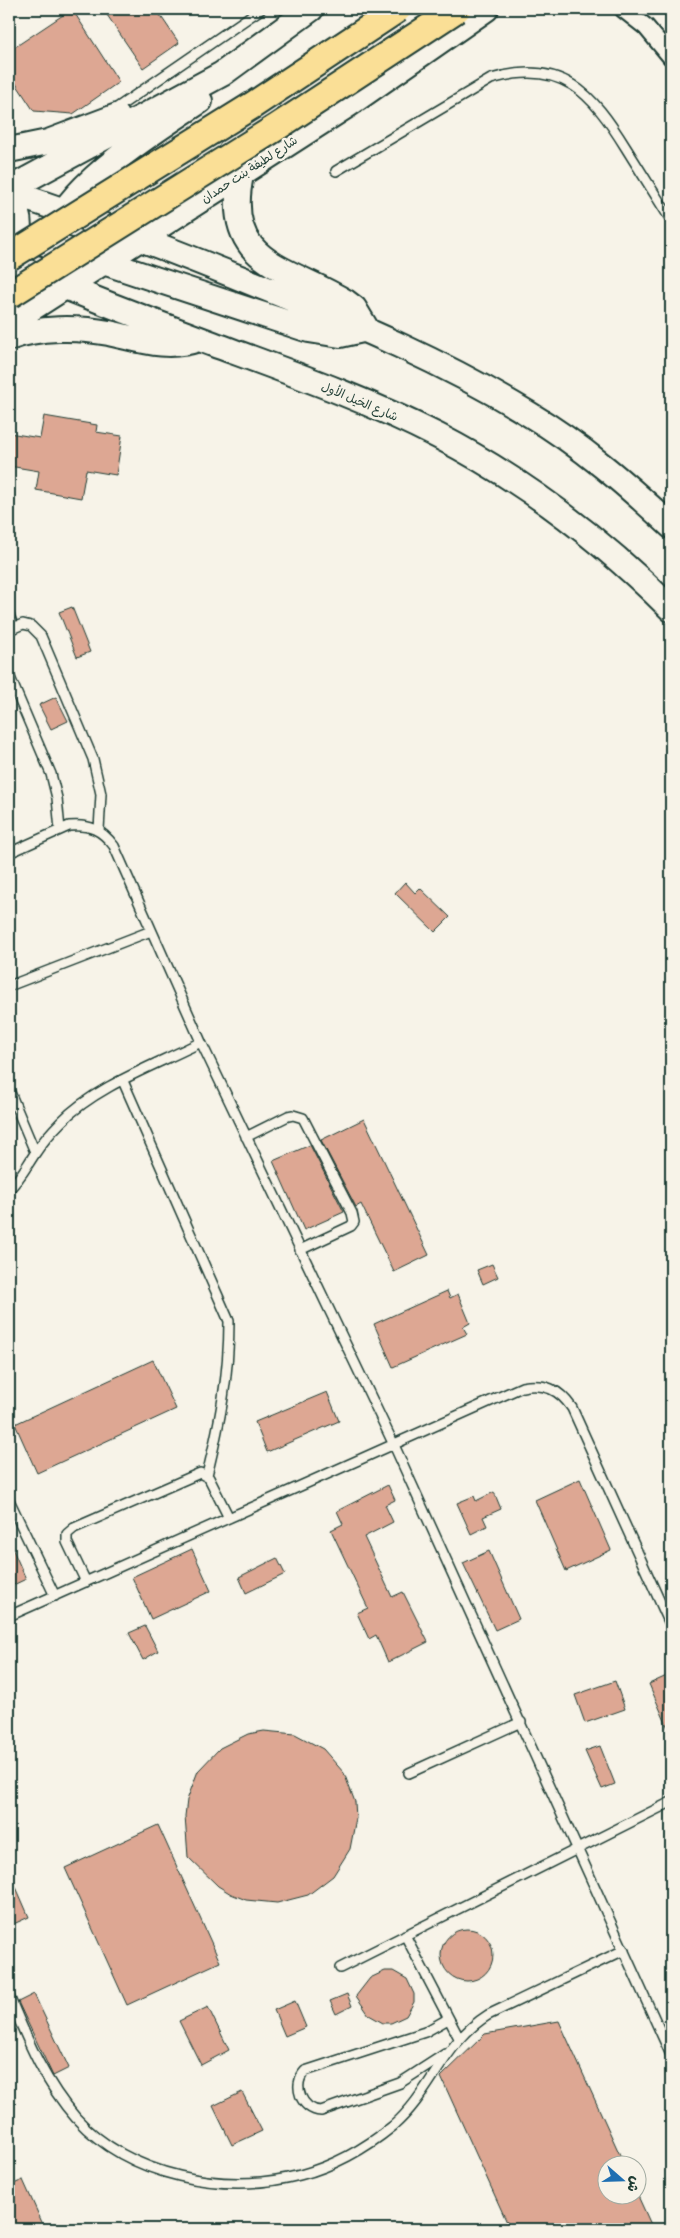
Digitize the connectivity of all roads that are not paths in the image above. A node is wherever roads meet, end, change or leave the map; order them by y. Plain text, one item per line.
1 (261, 9) edge
2 (311, 9) edge
3 (398, 9) edge
4 (457, 9) edge
5 (486, 9) edge
6 (623, 9) edge
7 (671, 57) edge
8 (222, 74) junction
9 (99, 123) junction
10 (9, 150) edge
11 (336, 171) dead end
12 (241, 175) junction
13 (9, 190) edge
14 (9, 196) edge
15 (63, 210) junction
16 (671, 220) edge
17 (13, 236) edge
18 (141, 239) junction
19 (52, 240) junction
20 (105, 262) junction
21 (9, 263) edge
22 (64, 287) junction
23 (9, 296) edge
24 (9, 323) edge
25 (367, 329) junction
26 (9, 338) edge
27 (200, 339) junction
28 (671, 526) edge
29 (671, 609) edge
30 (9, 615) edge
31 (12, 629) edge
32 (9, 675) edge
33 (60, 830) junction
34 (99, 830) junction
35 (9, 853) edge
36 (151, 931) junction
37 (9, 986) edge
38 (200, 1042) junction
39 (123, 1081) junction
40 (9, 1090) edge
41 (246, 1136) junction
42 (35, 1152) junction
43 (9, 1189) edge
44 (300, 1250) junction
45 (394, 1445) junction
46 (207, 1475) junction
47 (9, 1500) edge
48 (229, 1518) junction
49 (86, 1582) junction
50 (55, 1596) junction
51 (9, 1616) edge
52 (671, 1626) edge
53 (521, 1722) junction
54 (409, 1773) dead end
55 (671, 1802) edge
56 (578, 1848) junction
57 (405, 1935) junction
58 (624, 1950) junction
59 (340, 1968) dead end
60 (9, 1996) edge
61 (448, 2019) junction
62 (459, 2038) junction
63 (448, 2053) junction
64 (671, 2055) edge

1 - 9 lane
2 - 8 main road
3 - 17 main road, bridge
4 - 23 main road, شارع لطيفة بنت حمدان, bridge
5 - 12 main road, شارع لطيفة بنت حمدان
6 - 7 street
8 - 9 main road
8 - 13 main road
8 - 15 main road
9 - 10 main road
11 - 16 lane
12 - 18 main road, شارع لطيفة بنت حمدان
12 - 25 main road
13 - 15 main road
14 - 17 main road
15 - 18 main road
15 - 19 main road
17 - 19 main road
17 - 21 main road
18 - 19 main road
18 - 20 main road, شارع لطيفة بنت حمدان
18 - 25 main road
19 - 20 main road
19 - 22 main road
20 - 22 main road, شارع لطيفة بنت حمدان
20 - 25 main road
21 - 22 main road, شارع الخيل الأول
22 - 24 main road, شارع لطيفة بنت حمدان
22 - 27 main road, شارع الخيل الأول
25 - 28 main road
26 - 27 main road
27 - 29 main road, شارع الخيل الأول
30 - 31 lane
31 - 34 lane
32 - 33 lane
33 - 34 lane
33 - 35 lane
34 - 36 lane
36 - 37 lane
36 - 38 lane
38 - 39 lane
38 - 41 lane
39 - 42 lane
39 - 46 lane
40 - 42 lane
41 - 44 lane
41 - 44 lane
42 - 43 lane
44 - 45 lane
45 - 48 lane
45 - 52 lane
45 - 53 lane
46 - 48 lane
46 - 49 lane
47 - 50 lane
48 - 49 lane
49 - 50 lane
50 - 51 lane
53 - 54 lane
53 - 56 lane
55 - 56 lane
56 - 57 lane
56 - 58 lane
57 - 59 lane
57 - 61 lane
58 - 62 lane
58 - 64 lane
60 - 63 lane
61 - 62 lane
61 - 63 lane
62 - 63 lane

